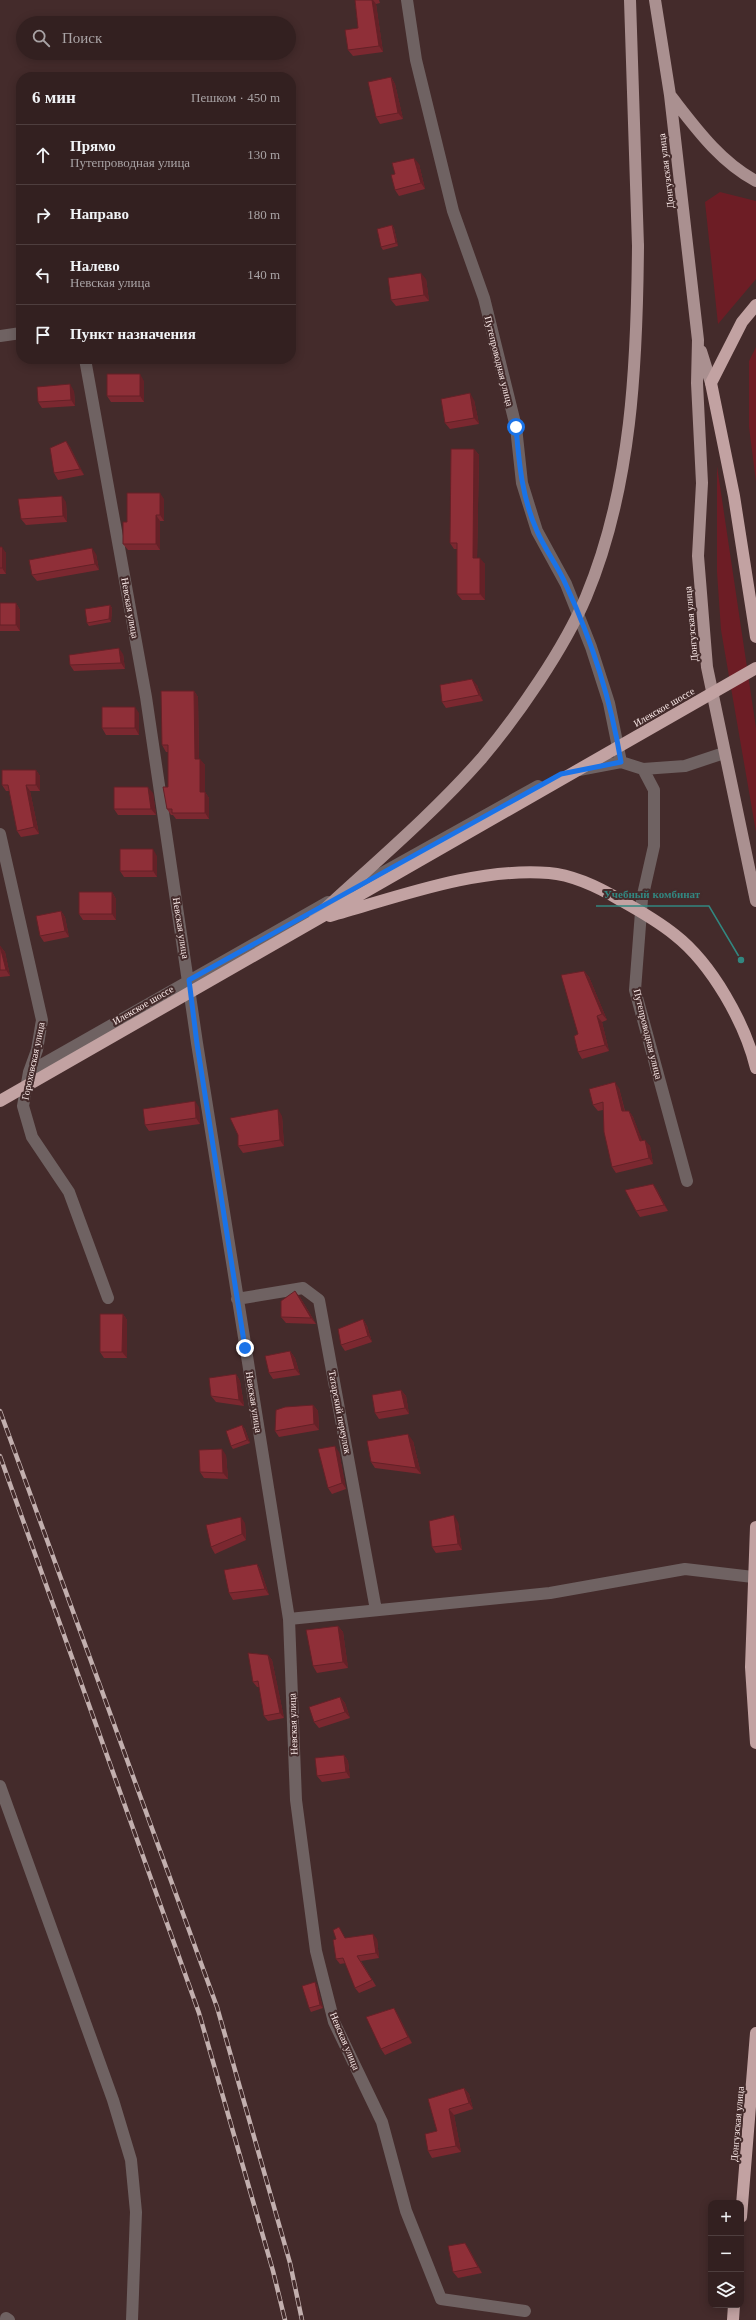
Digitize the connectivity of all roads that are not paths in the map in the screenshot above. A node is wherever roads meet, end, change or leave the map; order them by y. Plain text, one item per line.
1 (407, 0) edge
2 (630, 0) edge
3 (655, 0) edge
4 (670, 96) junction
5 (756, 181) edge
6 (756, 305) edge
7 (16, 334) edge
8 (0, 336) edge
9 (698, 340) junction
10 (86, 364) edge
11 (711, 383) junction
12 (756, 637) edge
13 (756, 668) edge
14 (724, 753) junction
15 (621, 762) junction
16 (643, 769) junction
17 (0, 834) edge
18 (756, 900) edge
19 (312, 921) junction
20 (189, 980) junction
21 (756, 1068) edge
22 (29, 1072) junction
23 (0, 1101) edge
24 (687, 1181) dead end
25 (108, 1298) dead end
26 (238, 1299) junction
27 (756, 1527) edge
28 (753, 1577) junction
29 (376, 1610) junction
30 (289, 1619) junction
31 (756, 1743) edge
32 (0, 1786) edge
33 (756, 2033) edge
34 (742, 2200) edge
35 (734, 2308) edge
36 (525, 2311) dead end
37 (132, 2320) edge
38 (733, 2320) edge

1 - 15 street, Путепроводная улица
2 - 19 main road, bridge
3 - 4 main road, Донгузская улица
4 - 5 main road
4 - 9 main road, Донгузская улица
6 - 11 highway
7 - 8 street
9 - 11 main road, Донгузская улица
9 - 14 main road, Донгузская улица
10 - 20 street, Невская улица
11 - 12 highway, Донгузская улица
13 - 19 highway, Илекское шоссе, bridge
14 - 16 street
14 - 18 main road, Донгузская улица
15 - 16 street
15 - 20 street
16 - 24 street, Путепроводная улица
17 - 22 street, Гороховская улица
19 - 21 highway, bridge
19 - 23 highway, Илекское шоссе, bridge
20 - 22 street
20 - 26 street, Невская улица
22 - 25 street, Гороховская улица
26 - 29 street, Татарский переулок
26 - 30 street, Невская улица
27 - 28 highway
28 - 29 street
28 - 31 highway
29 - 30 street
30 - 36 street, Невская улица
32 - 37 street
33 - 34 highway, Донгузская улица
35 - 38 highway

